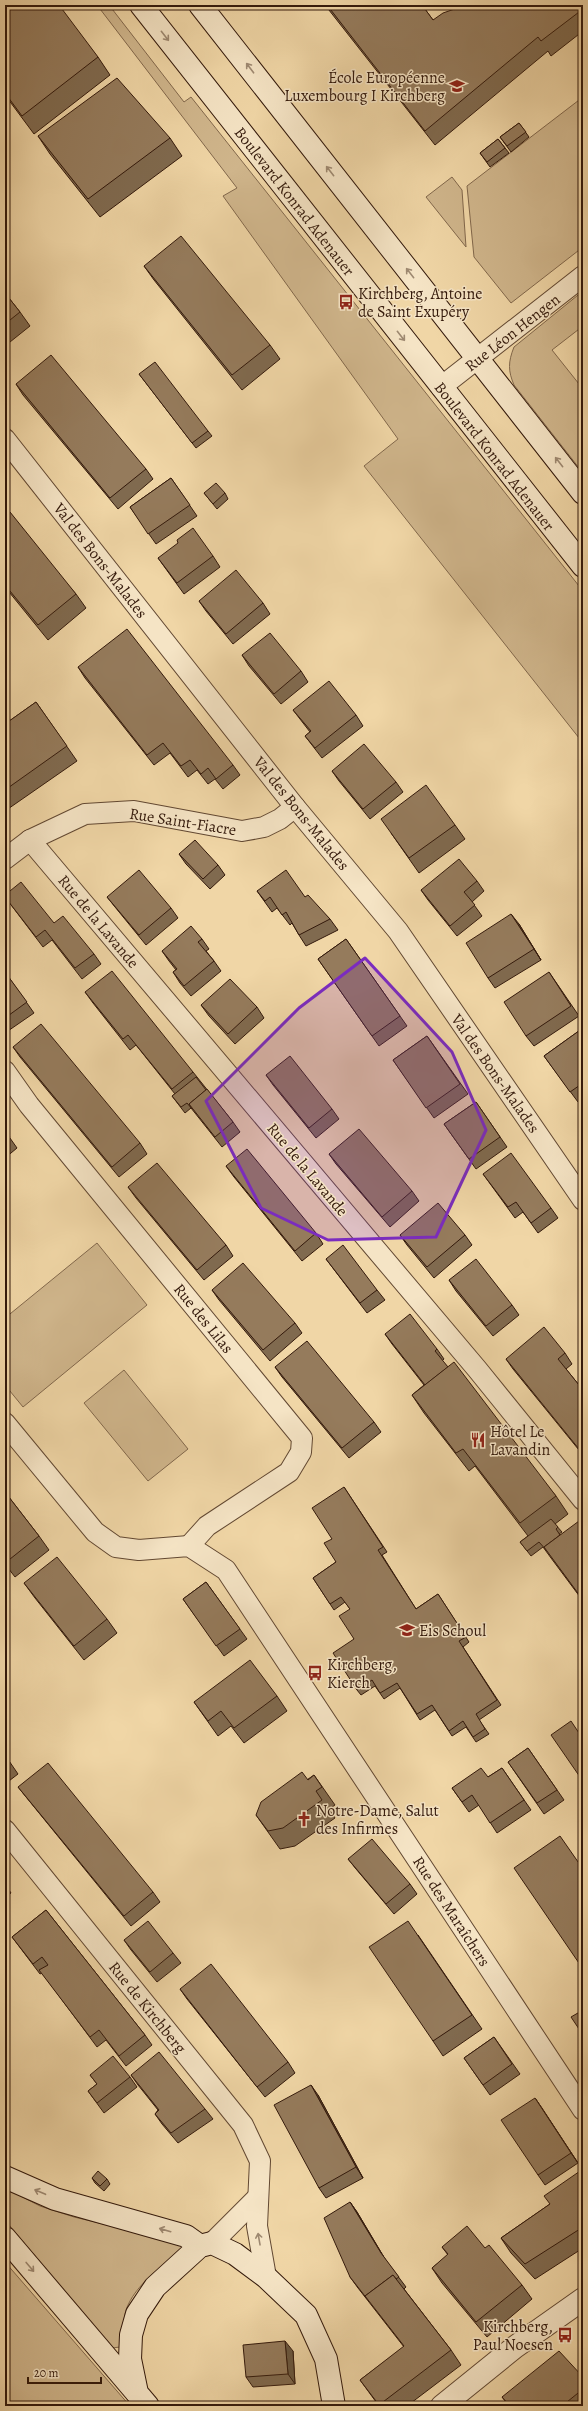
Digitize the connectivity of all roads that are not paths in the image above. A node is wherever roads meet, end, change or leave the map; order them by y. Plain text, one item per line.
1 (141, 5) edge
2 (200, 5) edge
3 (583, 276) edge
4 (478, 358) junction
5 (441, 387) junction
6 (5, 439) edge
7 (583, 493) edge
8 (583, 566) edge
9 (295, 807) junction
10 (30, 840) junction
11 (5, 859) edge
12 (5, 1071) edge
13 (583, 1200) edge
14 (5, 1423) edge
15 (583, 1500) edge
16 (189, 1546) junction
17 (5, 1830) edge
18 (583, 2110) edge
19 (5, 2177) edge
20 (257, 2198) junction
21 (5, 2238) edge
22 (206, 2245) junction
23 (266, 2277) junction
24 (583, 2299) edge
25 (143, 2400) edge
26 (450, 2404) edge
27 (334, 2406) edge

1 -> 5 main road, Boulevard Konrad Adenauer
4 -> 2 main road
3 - 4 street, Rue Léon Hengen
4 - 5 street, Rue Léon Hengen
7 -> 4 main road
5 - 8 main road, Boulevard Konrad Adenauer
6 - 9 street, Val des Bons-Malades
9 - 10 street, Rue Saint-Fiacre
9 - 13 street, Val des Bons-Malades
10 - 11 street, Rue Saint-Fiacre
10 - 15 street, Rue de la Lavande
12 - 16 street, Rue des Lilas
14 - 16 street
16 - 18 street, Rue des Maraîchers
17 - 20 street, Rue de Kirchberg
22 -> 19 main road
20 - 22 street
23 -> 20 street, Rue de Kirchberg
21 -> 25 main road
22 - 23 main road
22 - 25 main road
23 - 27 main road
24 - 26 main road

